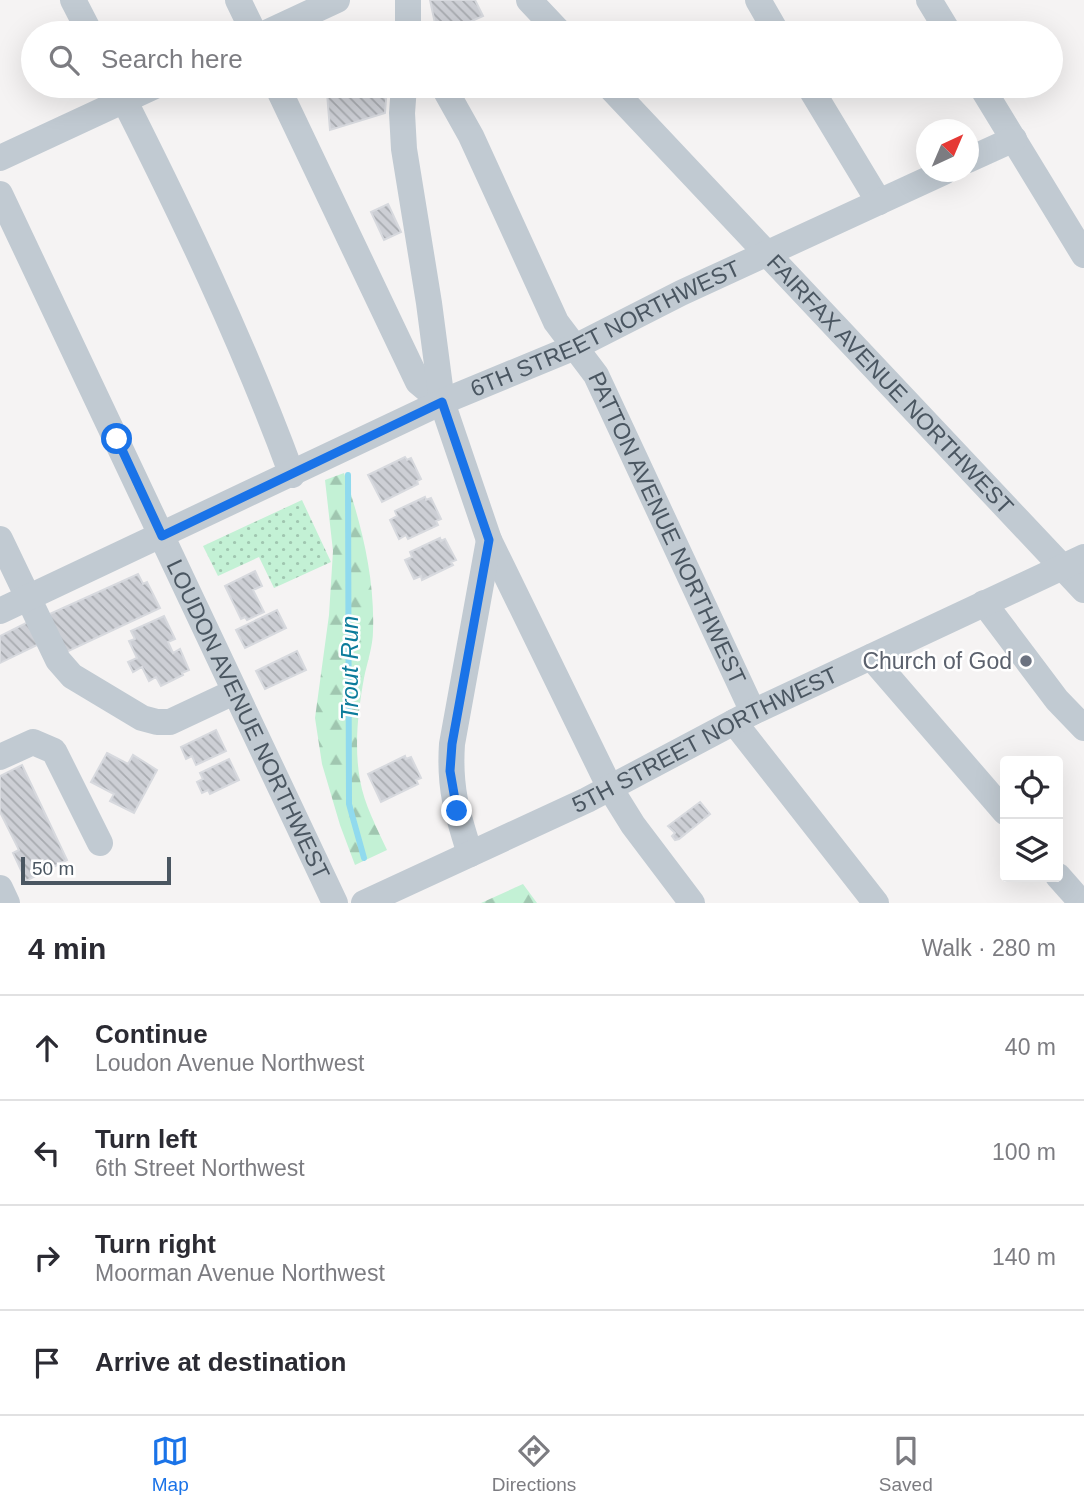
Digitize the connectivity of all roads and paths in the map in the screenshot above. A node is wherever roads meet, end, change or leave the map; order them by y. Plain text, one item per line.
1 (74, 0) edge
2 (238, 0) edge
3 (337, 0) edge
4 (408, 0) edge
5 (529, 0) edge
6 (758, 0) edge
7 (929, 0) edge
8 (84, 21) edge
9 (248, 21) edge
10 (292, 21) edge
11 (408, 21) edge
12 (549, 21) edge
13 (771, 21) edge
14 (942, 21) edge
15 (111, 98) edge
16 (122, 98) edge
17 (283, 98) edge
18 (403, 98) edge
19 (450, 98) edge
20 (620, 98) edge
21 (815, 98) edge
22 (988, 98) edge
23 (1014, 139) junction
24 (979, 155) edge
25 (0, 158) edge
26 (922, 182) edge
27 (0, 194) edge
28 (879, 202) junction
29 (766, 254) junction
30 (1084, 255) edge
31 (575, 347) junction
32 (442, 402) junction
33 (292, 475) junction
34 (162, 536) junction
35 (0, 539) edge
36 (489, 540) junction
37 (1073, 562) edge
38 (1084, 590) edge
39 (28, 598) junction
40 (984, 603) junction
41 (0, 611) edge
42 (871, 657) junction
43 (234, 692) junction
44 (744, 717) junction
45 (1084, 728) edge
46 (0, 757) edge
47 (610, 788) junction
48 (1000, 806) edge
49 (100, 843) dead end
50 (470, 854) junction
51 (1063, 882) edge
52 (0, 888) edge
53 (7, 903) edge
54 (335, 903) edge
55 (364, 903) edge
56 (692, 903) edge
57 (876, 903) edge
58 (1082, 903) edge

1 - 8 street
2 - 9 street
3 - 10 street
4 - 11 street
5 - 12 street
6 - 13 street
7 - 14 street
15 - 25 street
16 - 33 street
17 - 32 street
18 - 32 street
19 - 31 street, PATTON AVENUE NORTHWEST
20 - 29 street, FAIRFAX AVENUE NORTHWEST
21 - 28 street
22 - 23 street
23 - 24 street
23 - 30 street
26 - 28 street, 6TH STREET NORTHWEST
27 - 34 street, LOUDON AVENUE NORTHWEST
28 - 29 street, 6TH STREET NORTHWEST
29 - 31 street, 6TH STREET NORTHWEST
29 - 37 street, FAIRFAX AVENUE NORTHWEST
31 - 32 street, 6TH STREET NORTHWEST
31 - 44 street, PATTON AVENUE NORTHWEST
32 - 33 street, 6TH STREET NORTHWEST
32 - 36 street
33 - 34 street, 6TH STREET NORTHWEST
34 - 39 street, 6TH STREET NORTHWEST
34 - 43 street, LOUDON AVENUE NORTHWEST
35 - 39 street
36 - 47 street
36 - 50 street
37 - 38 street, FAIRFAX AVENUE NORTHWEST
37 - 40 street, 5TH STREET NORTHWEST
39 - 41 street, 6TH STREET NORTHWEST
39 - 43 street
40 - 42 street, 5TH STREET NORTHWEST
40 - 45 street
42 - 44 street, 5TH STREET NORTHWEST
42 - 48 street
43 - 54 street, LOUDON AVENUE NORTHWEST
44 - 47 street, 5TH STREET NORTHWEST
44 - 57 street, PATTON AVENUE NORTHWEST
46 - 49 street
47 - 50 street, 5TH STREET NORTHWEST
47 - 56 street
50 - 55 street, 5TH STREET NORTHWEST
51 - 58 street
52 - 53 street

